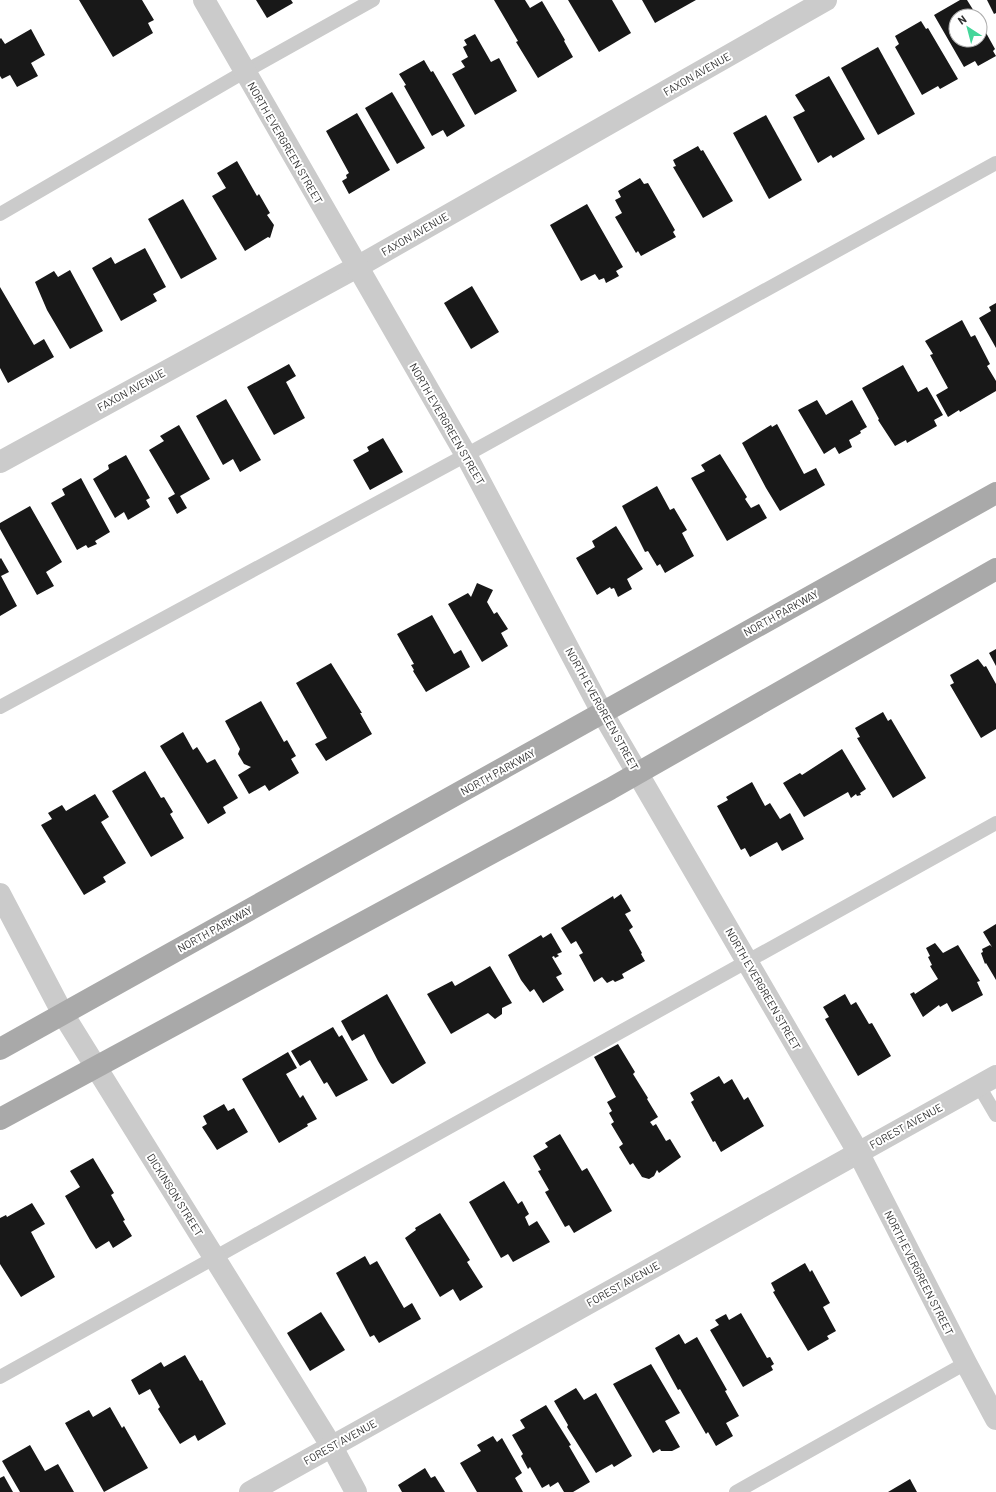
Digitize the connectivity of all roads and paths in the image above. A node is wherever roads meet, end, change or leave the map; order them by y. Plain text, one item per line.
1 (204, 0) edge
2 (373, 0) edge
3 (826, 0) edge
4 (244, 72) junction
5 (996, 163) edge
6 (0, 214) edge
7 (357, 267) junction
8 (466, 455) junction
9 (0, 462) edge
10 (996, 493) edge
11 (996, 570) edge
12 (0, 707) edge
13 (603, 714) junction
14 (638, 773) junction
15 (996, 823) edge
16 (0, 894) edge
17 (747, 961) junction
18 (63, 1014) junction
19 (0, 1049) edge
20 (95, 1066) junction
21 (987, 1081) edge
22 (996, 1115) edge
23 (0, 1119) edge
24 (858, 1152) junction
25 (214, 1258) junction
26 (966, 1363) junction
27 (0, 1377) edge
28 (996, 1419) edge
29 (332, 1447) junction
30 (250, 1492) edge
31 (356, 1492) edge
32 (736, 1492) edge

1 - 4 street, NORTH EVERGREEN STREET
2 - 4 lane
3 - 7 street, FAXON AVENUE
4 - 6 lane
4 - 7 street, NORTH EVERGREEN STREET
5 - 8 lane
7 - 8 street, NORTH EVERGREEN STREET
7 - 9 street, FAXON AVENUE
8 - 12 lane
8 - 13 street, NORTH EVERGREEN STREET
10 - 13 main road, NORTH PARKWAY
11 - 14 main road
13 - 14 street, NORTH EVERGREEN STREET
13 - 18 main road, NORTH PARKWAY
14 - 17 street, NORTH EVERGREEN STREET
14 - 20 main road
15 - 17 lane
16 - 18 street, DICKINSON STREET
17 - 24 street, NORTH EVERGREEN STREET
17 - 25 lane
18 - 19 main road, NORTH PARKWAY
18 - 20 street, DICKINSON STREET
20 - 23 main road
20 - 25 street, DICKINSON STREET
21 - 22 lane
21 - 24 street, FOREST AVENUE
24 - 26 street, NORTH EVERGREEN STREET
24 - 29 street, FOREST AVENUE
25 - 27 lane
25 - 29 street, DICKINSON STREET
26 - 28 street, NORTH EVERGREEN STREET
26 - 32 lane
29 - 30 street, FOREST AVENUE
29 - 31 street, DICKINSON STREET

